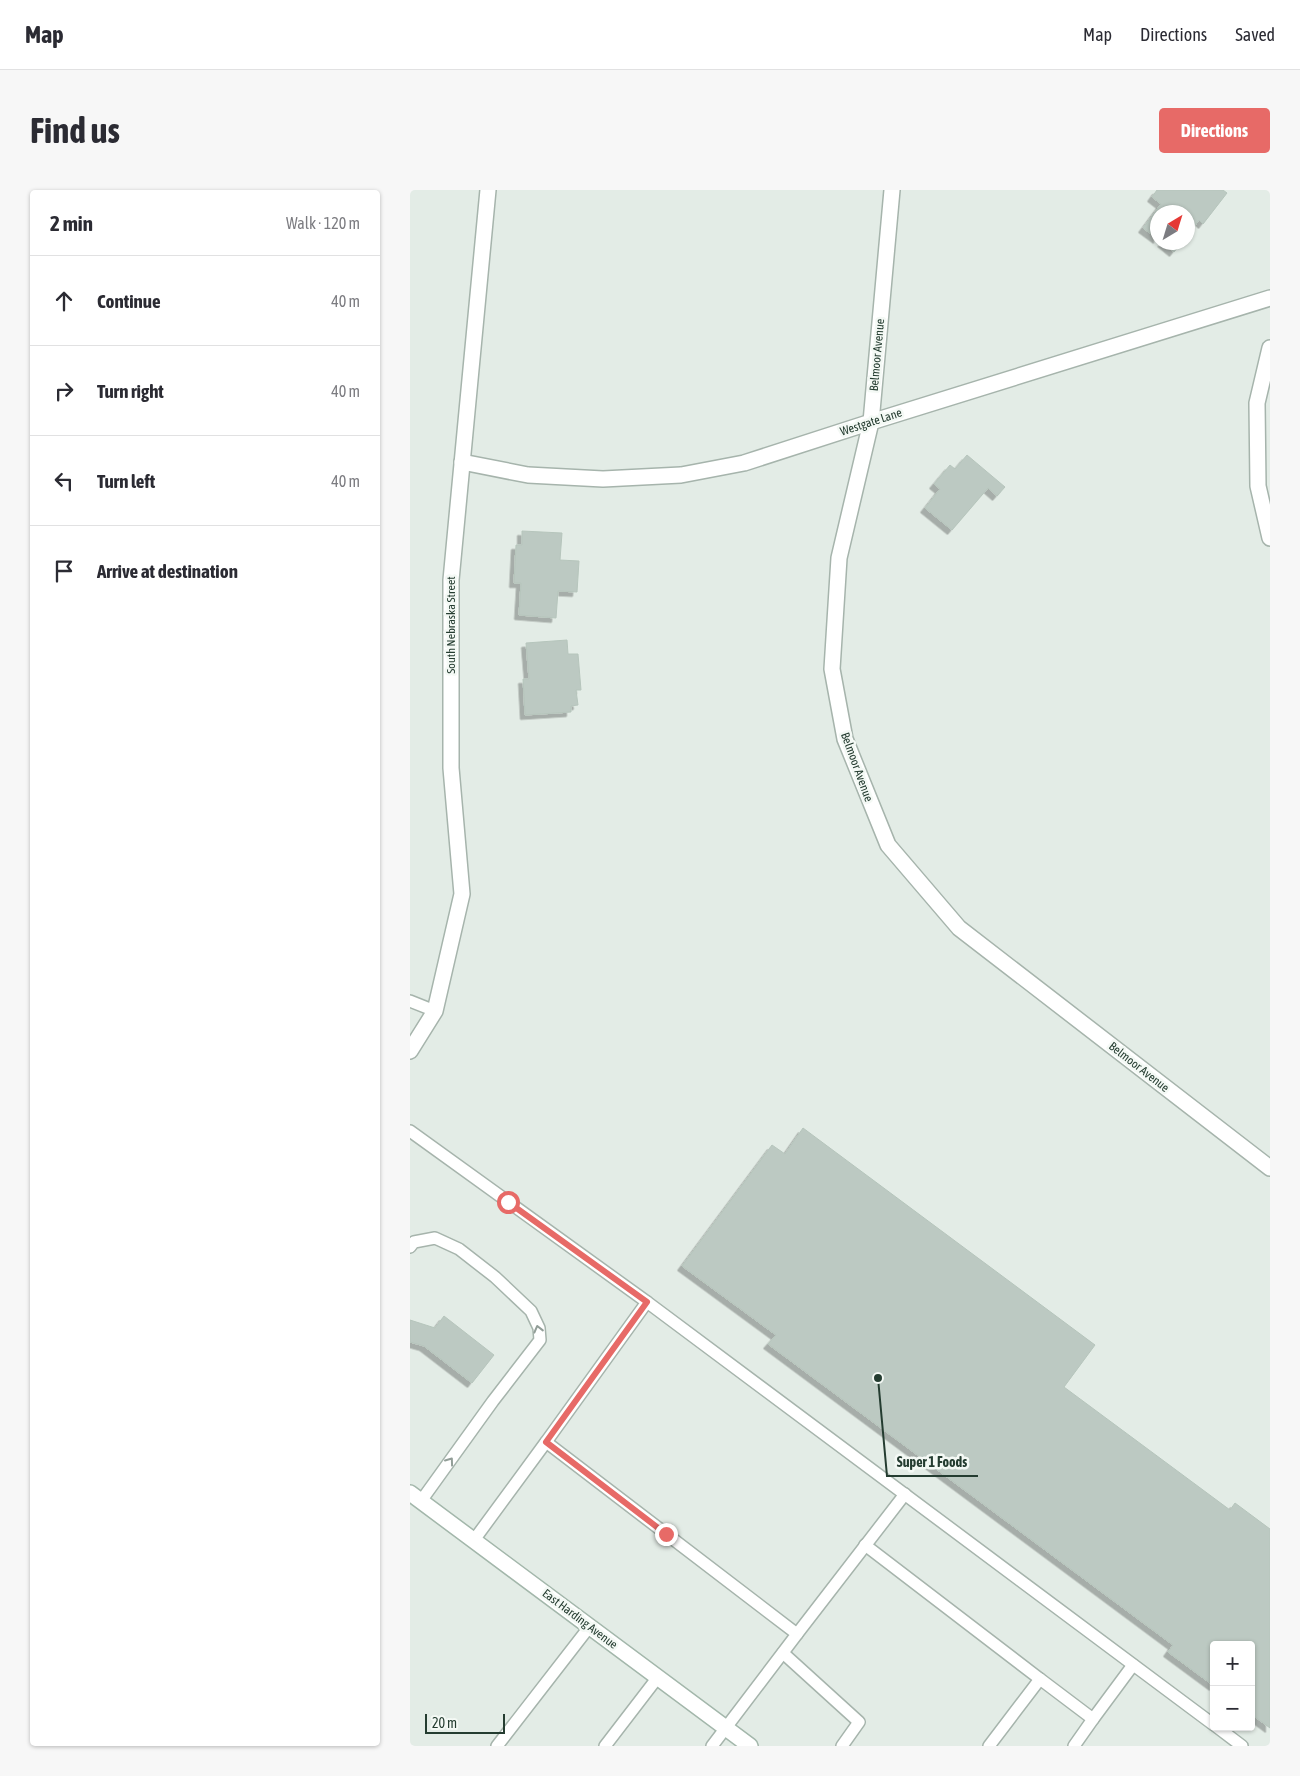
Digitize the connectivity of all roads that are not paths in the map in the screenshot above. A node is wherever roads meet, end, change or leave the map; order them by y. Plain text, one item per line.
1 (488, 190) edge
2 (892, 190) edge
3 (1270, 298) edge
4 (1270, 348) edge
5 (871, 422) junction
6 (462, 462) junction
7 (1270, 538) edge
8 (410, 1001) edge
9 (434, 1010) junction
10 (410, 1052) edge
11 (410, 1131) edge
12 (1270, 1168) edge
13 (410, 1247) edge
14 (647, 1302) junction
15 (546, 1442) junction
16 (905, 1494) junction
17 (416, 1497) edge
18 (474, 1540) junction
19 (865, 1546) junction
20 (590, 1626) junction
21 (797, 1634) junction
22 (783, 1653) junction
23 (1133, 1665) junction
24 (658, 1677) junction
25 (1040, 1679) junction
26 (1093, 1720) junction
27 (1210, 1722) edge
28 (725, 1728) junction
29 (1222, 1731) edge
30 (498, 1746) edge
31 (605, 1746) edge
32 (712, 1746) edge
33 (750, 1746) edge
34 (842, 1746) edge
35 (989, 1746) edge
36 (1074, 1746) edge
37 (1242, 1746) edge

1 - 6 street, South Nebraska Street
2 - 5 street, Belmoor Avenue
3 - 5 street, Westgate Lane
4 - 7 street
5 - 6 street, Westgate Lane
5 - 12 street, Belmoor Avenue
6 - 9 street, South Nebraska Street
8 - 9 lane
9 - 10 street, South Nebraska Street
11 - 14 lane
17 -> 13 lane
14 - 15 lane
14 - 16 lane
15 - 18 lane
15 - 21 lane
16 - 19 lane
16 - 23 lane
17 - 18 street, East Harding Avenue
18 - 20 street, East Harding Avenue
19 - 21 lane
19 - 25 lane
20 - 24 street, East Harding Avenue
20 - 30 lane
21 - 22 lane
22 - 28 lane
22 - 34 lane
23 - 26 lane
23 - 27 lane
24 - 28 street, East Harding Avenue
24 - 31 lane
25 - 26 lane
25 - 35 lane
26 - 36 lane
28 - 32 lane
28 - 33 street, East Harding Avenue
29 - 37 lane

